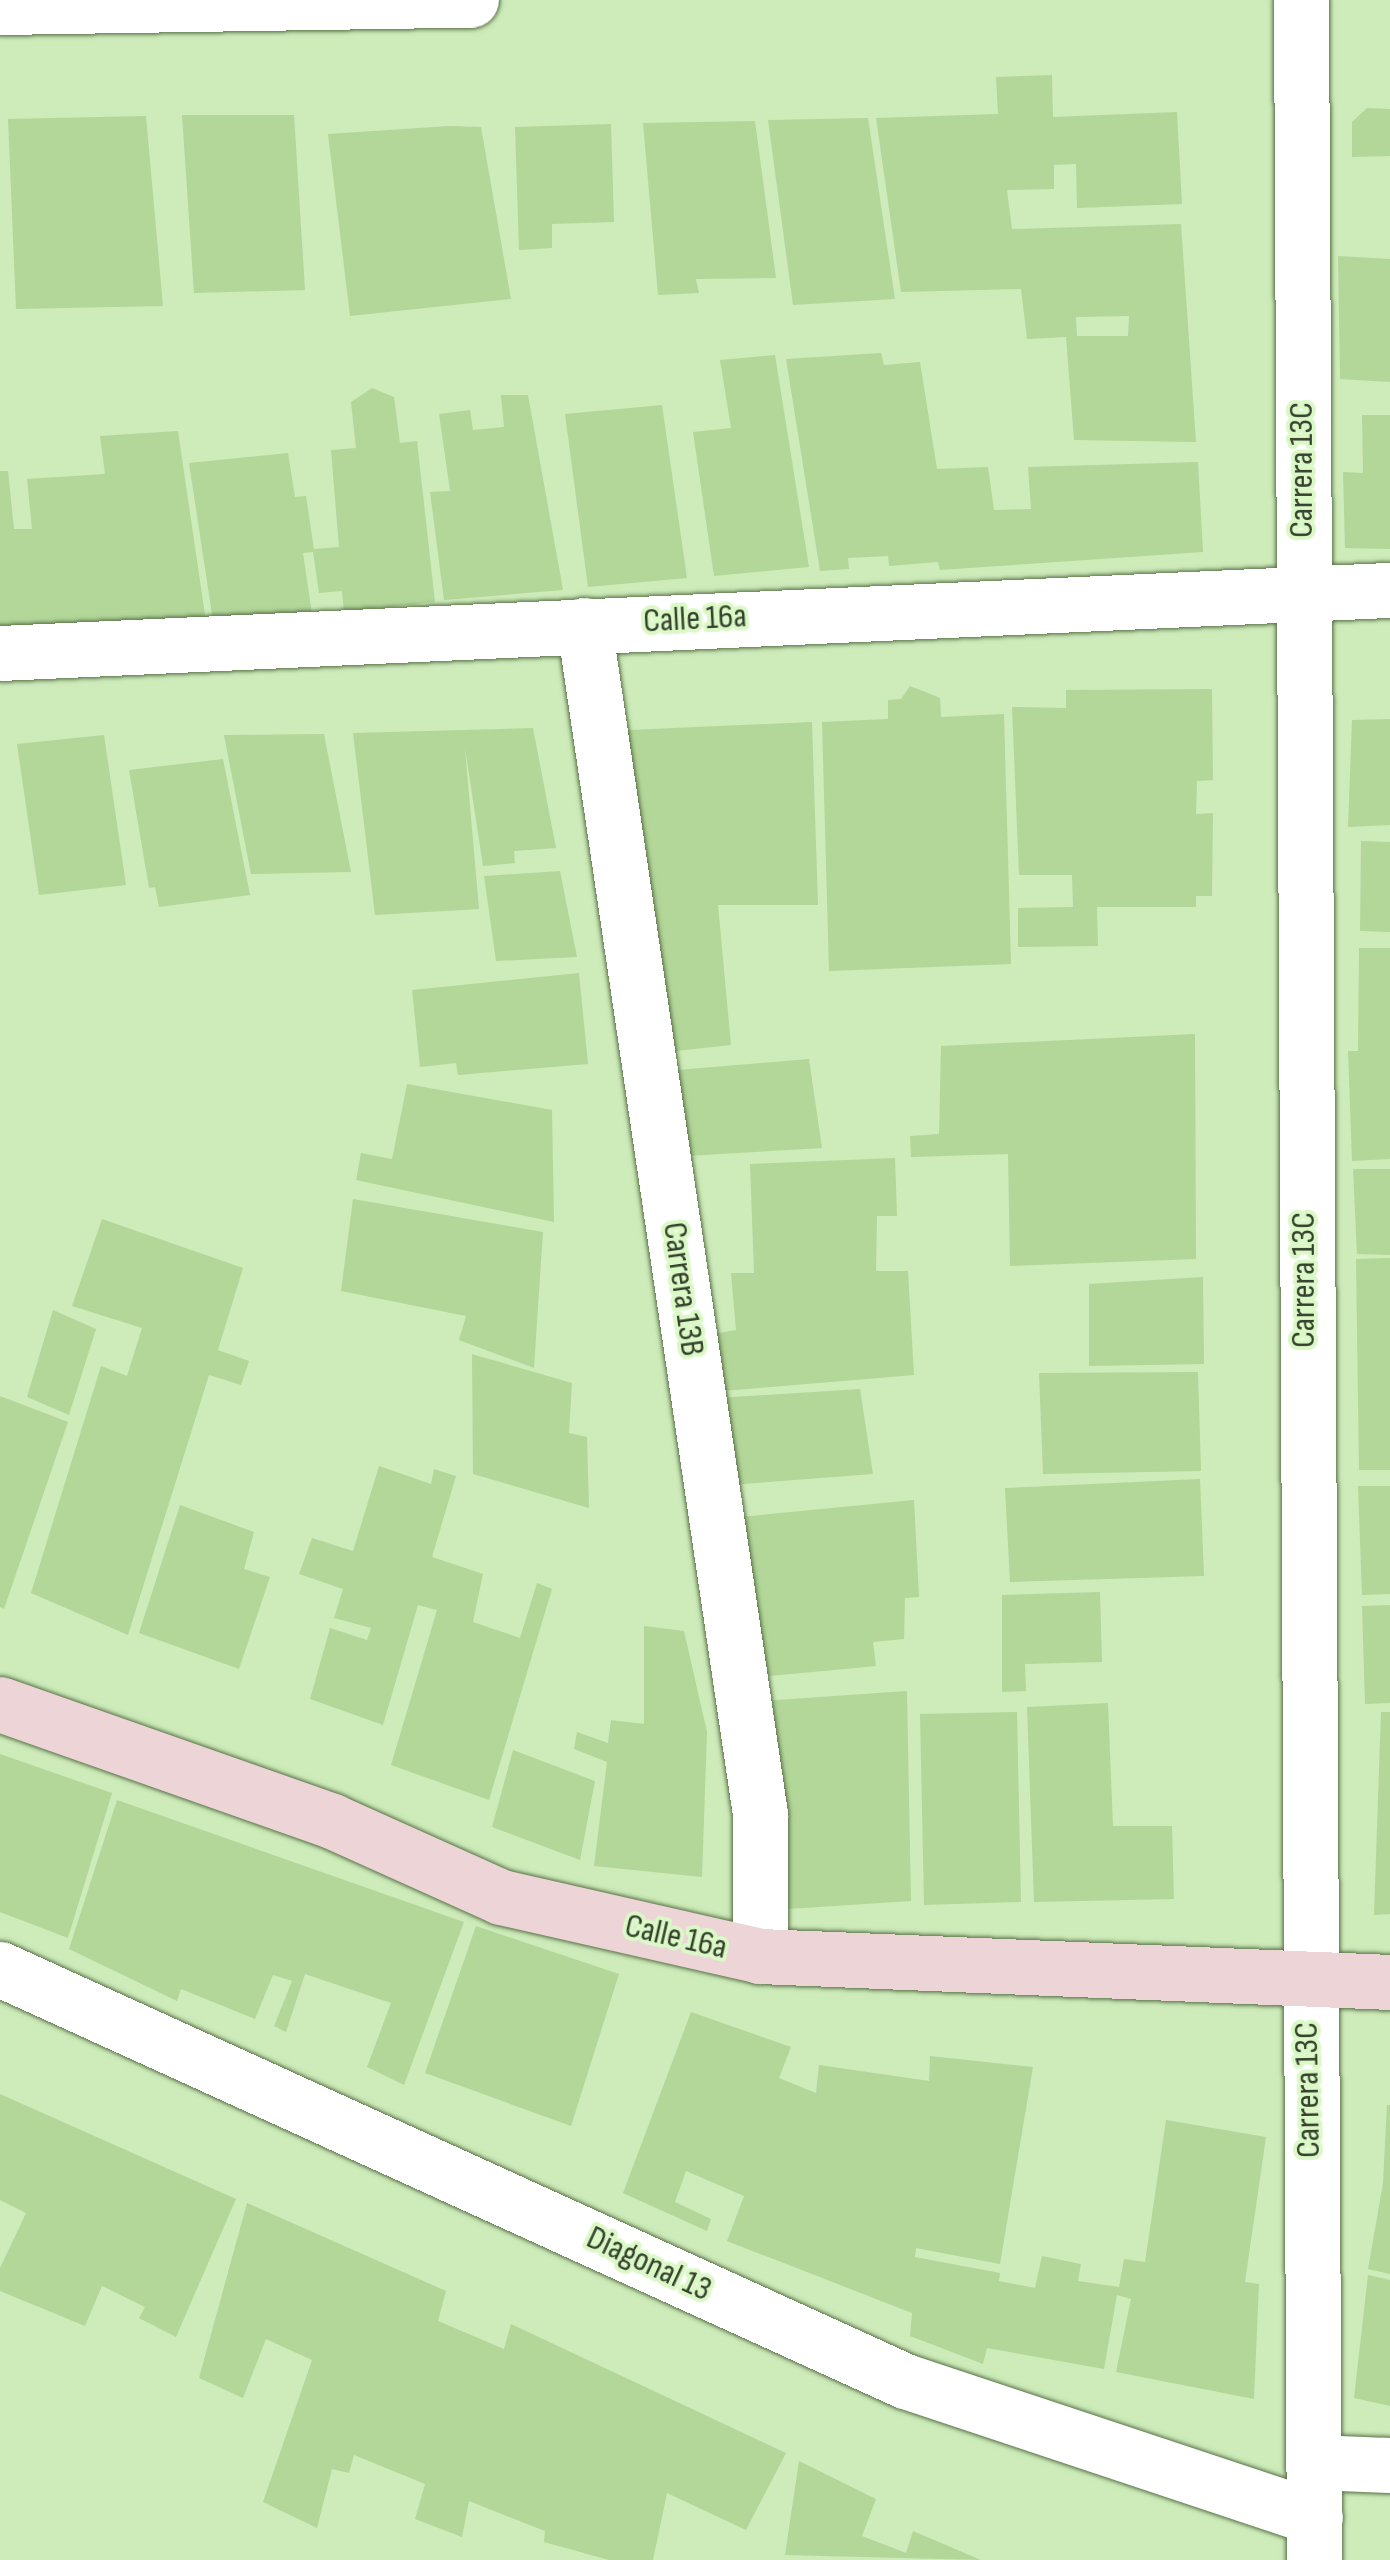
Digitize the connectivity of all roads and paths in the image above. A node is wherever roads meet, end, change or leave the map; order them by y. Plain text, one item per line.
1 (471, 0) edge
2 (1301, 0) edge
3 (0, 7) edge
4 (1302, 590) junction
5 (1390, 590) edge
6 (584, 625) junction
7 (0, 653) edge
8 (0, 1704) edge
9 (760, 1956) junction
10 (0, 1968) edge
11 (1306, 1982) junction
12 (1390, 1982) edge
13 (1314, 2462) junction
14 (1390, 2466) edge
15 (1314, 2539) edge

1 - 3 street
2 - 4 street, Carrera 13C
4 - 5 street, Calle 16a
4 - 6 street, Calle 16a
4 - 11 street, Carrera 13C
6 - 7 street, Calle 16a
6 - 9 street, Carrera 13B
8 - 9 main road, Calle 16a
9 - 11 main road, Calle 16a
10 - 15 street, Diagonal 13
11 - 12 main road, Calle 16a
11 - 13 street, Carrera 13C
13 - 14 street
13 - 15 street, Carrera 13C

